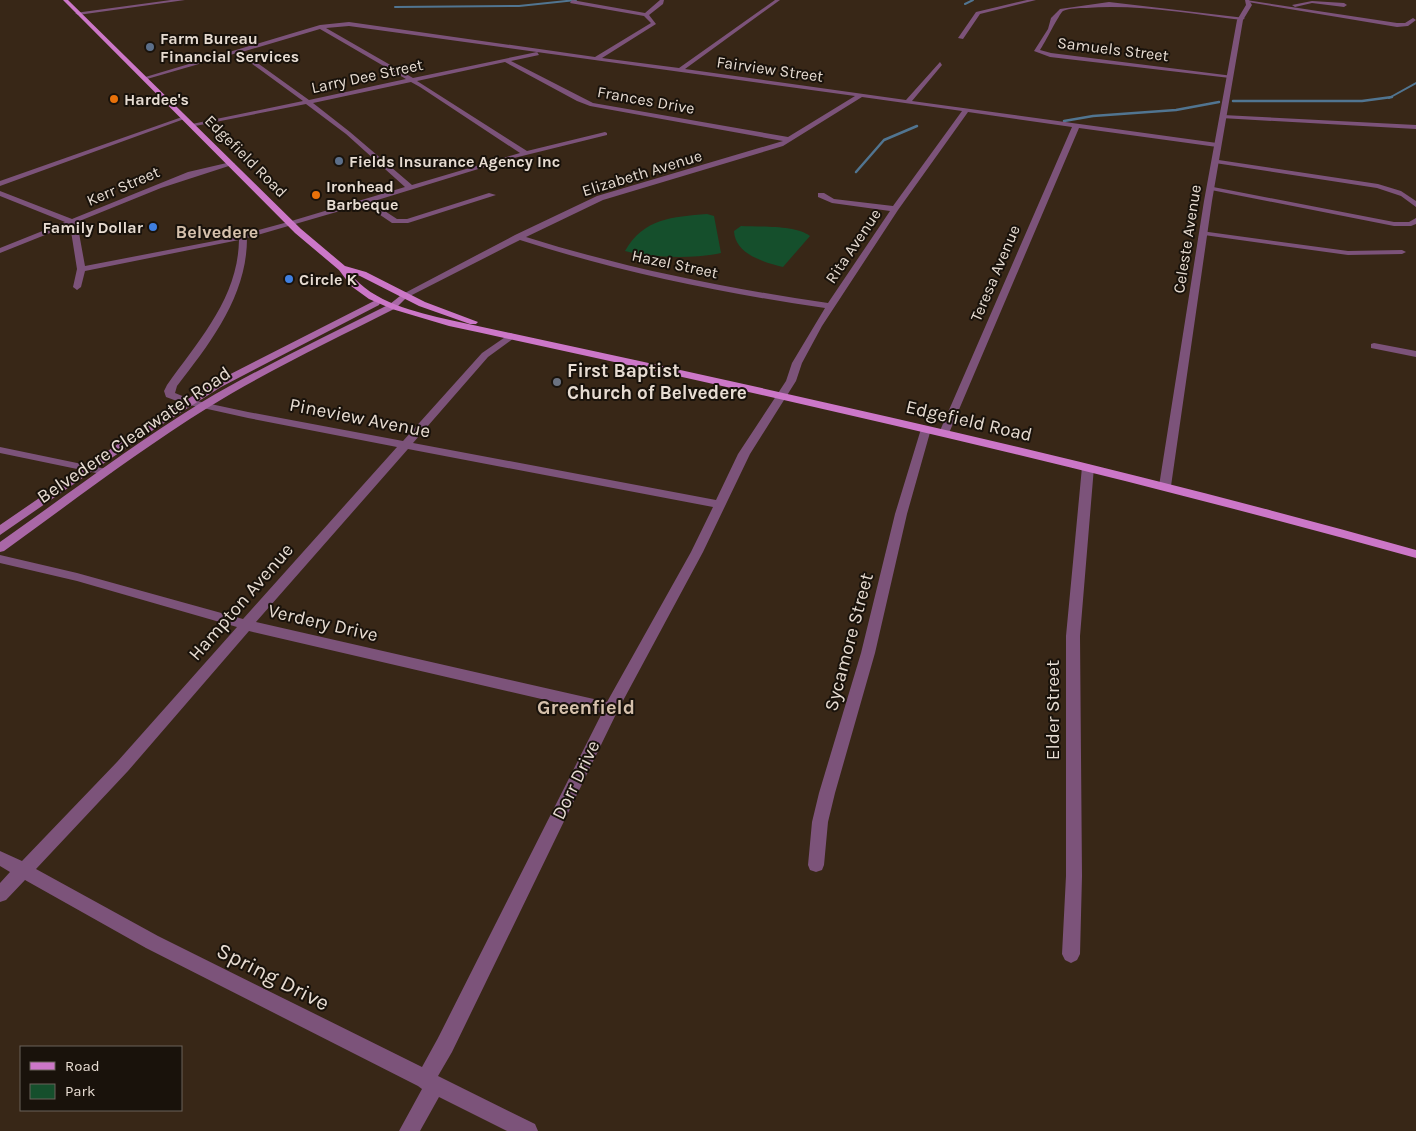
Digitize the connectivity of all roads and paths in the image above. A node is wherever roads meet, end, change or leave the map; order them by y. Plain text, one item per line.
1 (65, 0) edge
2 (183, 0) edge
3 (575, 0) edge
4 (662, 0) edge
5 (778, 0) edge
6 (1034, 0) edge
7 (1079, 0) edge
8 (1248, 0) edge
9 (1115, 4) junction
10 (1265, 4) junction
11 (1344, 4) dead end
12 (78, 13) junction
13 (646, 15) junction
14 (1242, 18) junction
15 (1413, 20) dead end
16 (320, 27) junction
17 (960, 38) dead end
18 (239, 52) junction
19 (547, 52) junction
20 (597, 58) junction
21 (505, 60) junction
22 (940, 64) dead end
23 (680, 70) junction
24 (1230, 76) junction
25 (144, 78) junction
26 (412, 80) junction
27 (861, 96) junction
28 (307, 102) junction
29 (907, 102) junction
30 (966, 111) junction
31 (1223, 117) junction
32 (184, 118) junction
33 (192, 126) junction
34 (1076, 126) junction
35 (1416, 127) edge
36 (605, 134) dead end
37 (791, 140) junction
38 (1217, 145) junction
39 (527, 154) junction
40 (1215, 161) junction
41 (231, 164) junction
42 (0, 184) edge
43 (411, 188) junction
44 (1211, 188) junction
45 (0, 193) edge
46 (492, 195) dead end
47 (821, 195) dead end
48 (365, 202) junction
49 (1416, 205) edge
50 (895, 209) junction
51 (1416, 220) edge
52 (73, 222) junction
53 (291, 224) junction
54 (1204, 233) junction
55 (243, 236) junction
56 (518, 237) junction
57 (0, 252) edge
58 (1402, 252) dead end
59 (342, 268) junction
60 (81, 269) junction
61 (76, 287) dead end
62 (405, 295) junction
63 (382, 300) junction
64 (393, 306) junction
65 (830, 306) junction
66 (511, 336) junction
67 (1374, 346) dead end
68 (1416, 354) edge
69 (778, 400) junction
70 (189, 402) junction
71 (206, 405) junction
72 (926, 429) junction
73 (944, 433) junction
74 (405, 445) junction
75 (0, 450) edge
76 (1088, 467) junction
77 (90, 468) junction
78 (106, 472) junction
79 (1165, 486) junction
80 (721, 505) junction
81 (0, 531) edge
82 (0, 548) edge
83 (1416, 554) edge
84 (0, 559) edge
85 (246, 625) junction
86 (611, 709) junction
87 (0, 858) edge
88 (816, 865) dead end
89 (23, 872) junction
90 (0, 894) edge
91 (1071, 954) dead end
92 (430, 1082) junction
93 (409, 1131) edge
94 (528, 1131) edge

1 - 12 main road, Edgefield Road
2 - 12 street
3 - 13 street
4 - 13 street
5 - 23 street
6 - 17 street
7 - 9 street
8 - 10 street
8 - 14 street, Celeste Avenue
9 - 14 street
9 - 24 street, Samuels Street
10 - 11 street
10 - 15 street
12 - 25 main road, Edgefield Road
13 - 20 street
14 - 24 street, Celeste Avenue
16 - 18 street, Fairview Street
16 - 19 street, Fairview Street
16 - 26 street
18 - 25 street, Fairview Street
18 - 28 street
19 - 20 street, Fairview Street
19 - 21 street, Larry Dee Street
20 - 23 street, Fairview Street
21 - 26 street, Larry Dee Street
21 - 37 street, Frances Drive
22 - 29 street
23 - 27 street, Fairview Street
24 - 31 street, Celeste Avenue
25 - 32 main road, Edgefield Road
26 - 28 street, Larry Dee Street
26 - 39 street
27 - 29 street, Fairview Street
27 - 37 street, Elizabeth Avenue
28 - 33 street, Larry Dee Street
28 - 43 street
29 - 30 street, Fairview Street
30 - 34 street, Fairview Street
30 - 50 street, Rita Avenue
31 - 35 street
31 - 38 street, Celeste Avenue
32 - 33 main road, Edgefield Road
32 - 42 street
33 - 41 main road, Edgefield Road
34 - 38 street, Fairview Street
34 - 73 street, Teresa Avenue
36 - 39 street
37 - 56 street, Elizabeth Avenue
38 - 40 street, Celeste Avenue
39 - 43 street
40 - 44 street, Celeste Avenue
40 - 49 street
41 - 52 street, Kerr Street
41 - 53 main road, Edgefield Road
43 - 48 street
44 - 51 street
44 - 54 street, Celeste Avenue
45 - 52 street
46 - 48 street
47 - 50 street
48 - 53 street
50 - 65 street, Rita Avenue
52 - 57 street, Kerr Street
52 - 60 street
53 - 55 street
53 - 59 main road, Edgefield Road
54 - 58 street
54 - 79 street, Celeste Avenue
55 - 60 street
55 - 70 street, Pineview Avenue
56 - 62 street, Elizabeth Avenue
56 - 65 street, Hazel Street
59 - 62 main road, Edgefield Road
59 - 63 main road, Edgefield Road
60 - 61 street
62 - 63 main road, Belvedere Clearwater Road
62 - 64 main road, Belvedere Clearwater Road
62 - 66 main road, Edgefield Road
63 - 64 main road, Edgefield Road
63 - 70 main road, Belvedere Clearwater Road
64 - 66 main road, Edgefield Road
64 - 71 main road, Belvedere Clearwater Road
65 - 69 street, Rita Avenue
66 - 69 main road, Edgefield Road
66 - 74 street, Hampton Avenue
67 - 68 street
69 - 72 main road, Edgefield Road
69 - 80 street, Dorr Drive
70 - 71 street, Pineview Avenue
70 - 77 main road, Belvedere Clearwater Road
71 - 74 street, Pineview Avenue
71 - 78 main road, Belvedere Clearwater Road
72 - 73 main road, Edgefield Road
72 - 88 street, Sycamore Street
73 - 76 main road, Edgefield Road
74 - 80 street, Pineview Avenue
74 - 85 street, Hampton Avenue
75 - 77 street
76 - 79 main road, Edgefield Road
76 - 91 street, Elder Street
77 - 78 street
77 - 81 main road, Belvedere Clearwater Road
78 - 82 main road, Belvedere Clearwater Road
79 - 83 main road, Edgefield Road
80 - 86 street, Dorr Drive
84 - 85 street, Verdery Drive
85 - 86 street, Verdery Drive
85 - 89 street, Hampton Avenue
86 - 92 street, Dorr Drive
87 - 89 street, Spring Drive
89 - 90 street, Hampton Avenue
89 - 92 street, Spring Drive
92 - 93 street, Dorr Drive
92 - 94 street, Spring Drive

